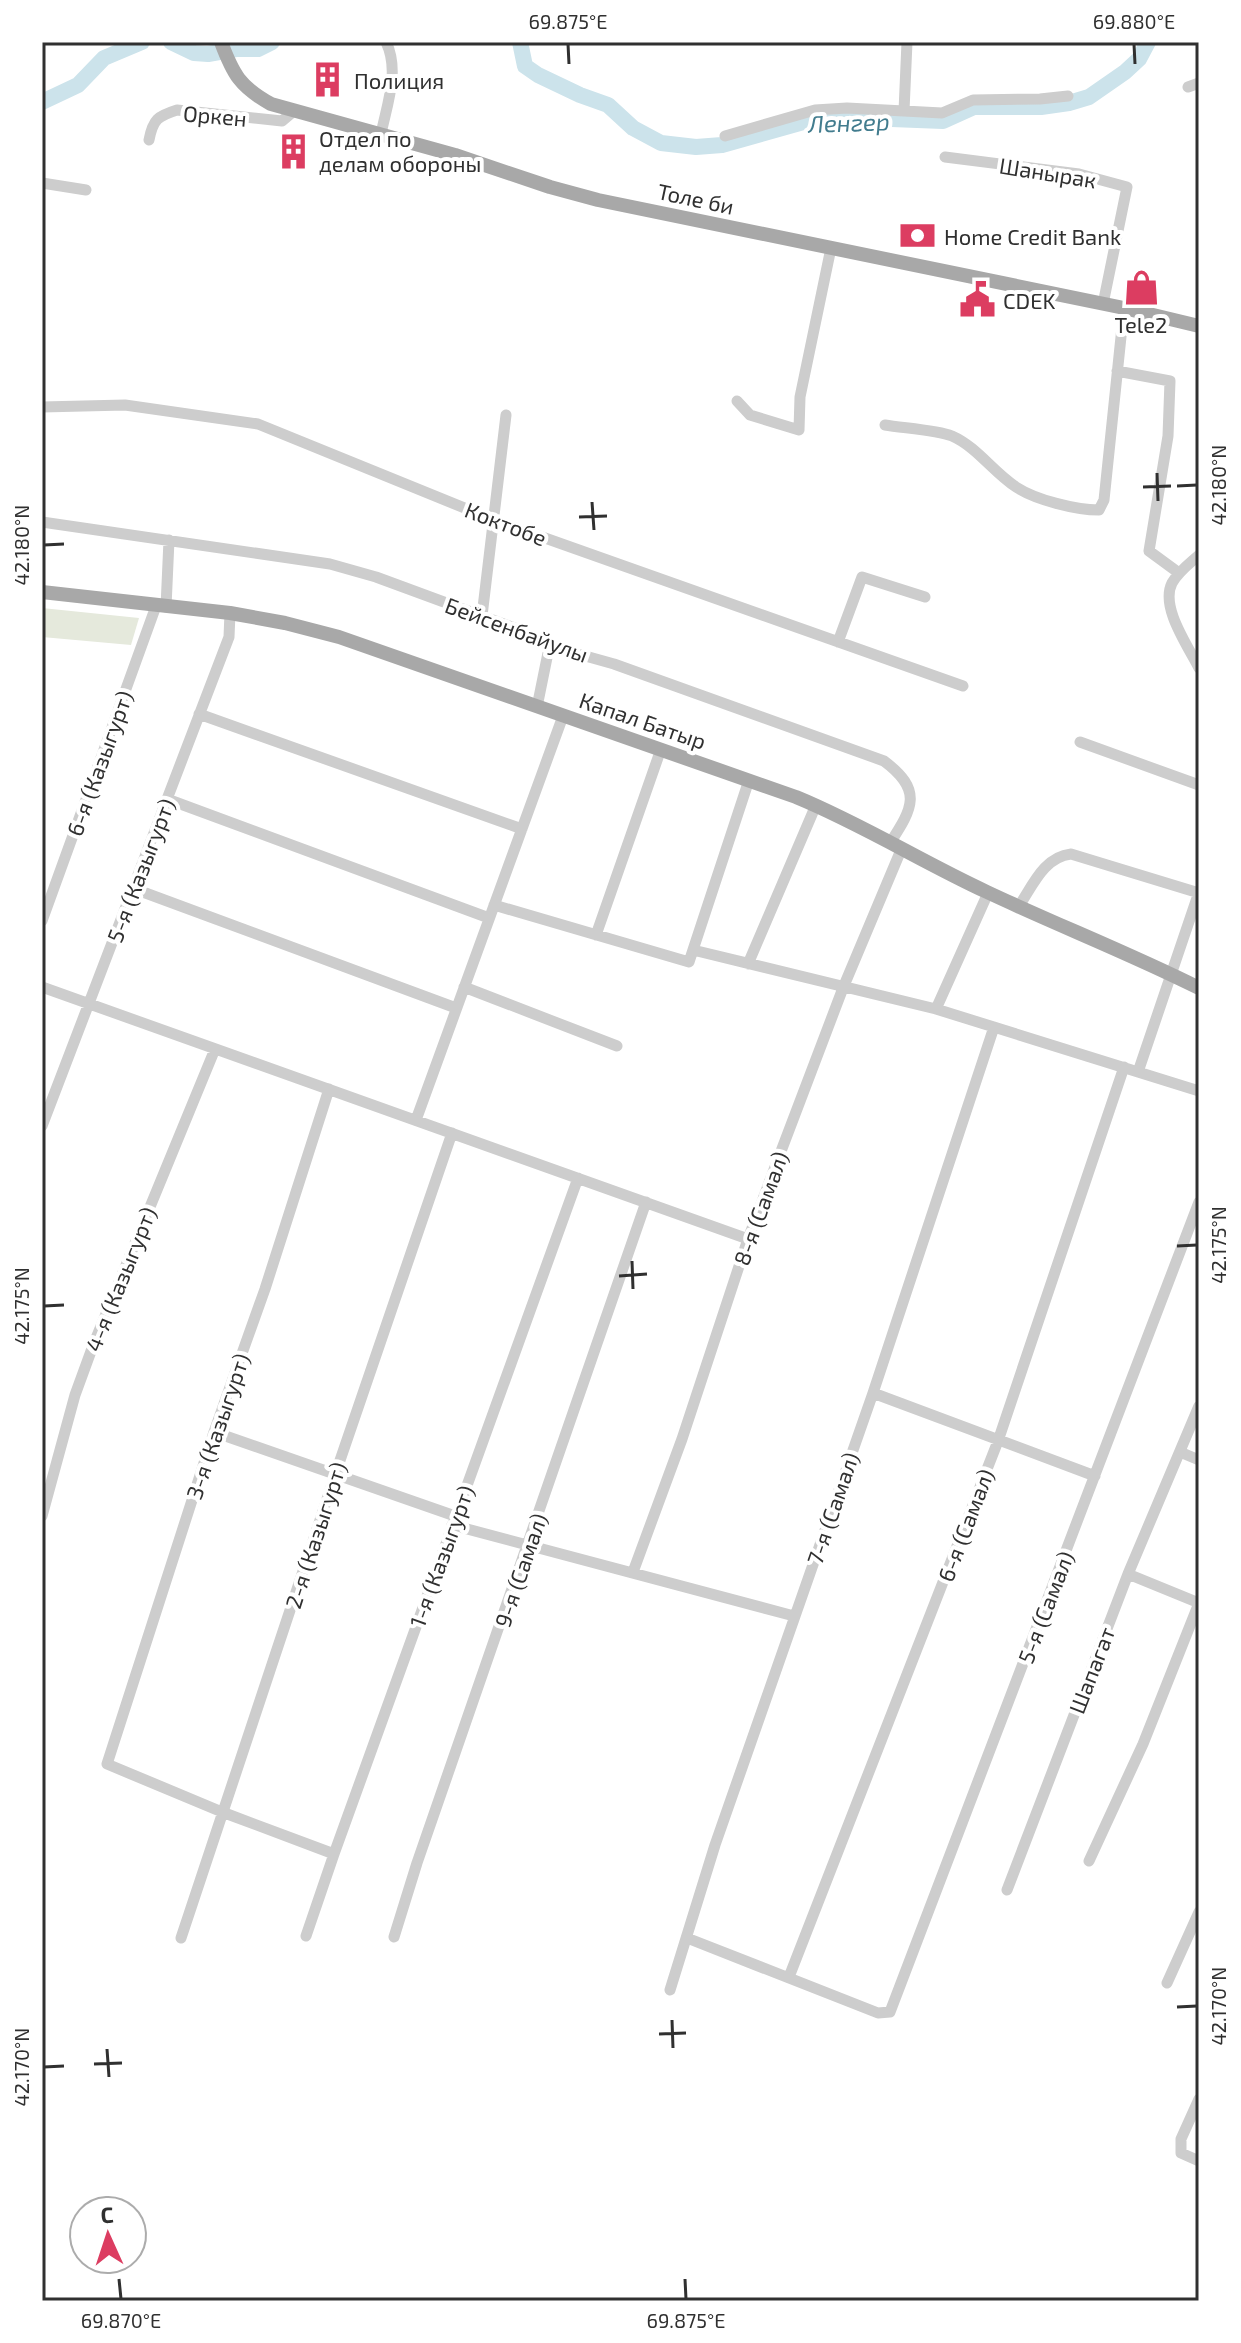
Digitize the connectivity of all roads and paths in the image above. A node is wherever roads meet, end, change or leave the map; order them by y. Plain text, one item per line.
1 (221, 42) edge
2 (386, 42) edge
3 (907, 42) edge
4 (1068, 96) dead end
5 (295, 110) junction
6 (904, 111) junction
7 (381, 134) junction
8 (725, 136) dead end
9 (149, 140) dead end
10 (945, 157) dead end
11 (42, 183) edge
12 (86, 190) dead end
13 (831, 248) junction
14 (1103, 304) junction
15 (1124, 308) junction
16 (1199, 326) edge
17 (1117, 371) junction
18 (737, 401) dead end
19 (42, 407) edge
20 (506, 415) dead end
21 (885, 425) dead end
22 (494, 520) junction
23 (42, 522) edge
24 (169, 540) junction
25 (1199, 555) edge
26 (1179, 573) junction
27 (42, 592) edge
28 (925, 597) dead end
29 (161, 606) junction
30 (230, 613) junction
31 (482, 616) junction
32 (838, 642) junction
33 (550, 643) junction
34 (1199, 668) edge
35 (963, 686) dead end
36 (537, 707) junction
37 (199, 714) junction
38 (563, 716) junction
39 (1080, 742) dead end
40 (661, 749) junction
41 (749, 780) junction
42 (1199, 785) edge
43 (167, 799) junction
44 (816, 805) junction
45 (522, 829) junction
46 (896, 847) junction
47 (132, 888) junction
48 (1199, 892) edge
49 (988, 893) junction
50 (494, 905) junction
51 (1019, 906) junction
52 (489, 918) junction
53 (42, 921) edge
54 (596, 935) junction
55 (691, 956) junction
56 (748, 964) junction
57 (1171, 974) junction
58 (42, 987) edge
59 (464, 987) junction
60 (843, 988) junction
61 (1199, 988) edge
62 (89, 1004) junction
63 (456, 1008) junction
64 (936, 1009) junction
65 (994, 1027) junction
66 (617, 1046) dead end
67 (215, 1049) junction
68 (1124, 1067) junction
69 (1138, 1072) junction
70 (329, 1089) junction
71 (1199, 1091) edge
72 (416, 1120) junction
73 (42, 1126) edge
74 (452, 1133) junction
75 (578, 1178) junction
76 (646, 1202) junction
77 (1199, 1202) edge
78 (748, 1239) junction
79 (873, 1393) junction
80 (1199, 1406) edge
81 (214, 1432) junction
82 (998, 1441) junction
83 (1180, 1452) junction
84 (1199, 1460) edge
85 (335, 1475) junction
86 (1095, 1476) junction
87 (42, 1516) edge
88 (454, 1521) junction
89 (528, 1546) junction
90 (633, 1572) junction
91 (1128, 1574) junction
92 (1199, 1603) edge
93 (794, 1616) junction
94 (222, 1812) junction
95 (334, 1854) junction
96 (1089, 1861) dead end
97 (1007, 1890) dead end
98 (1199, 1912) edge
99 (306, 1936) dead end
100 (394, 1937) dead end
101 (181, 1938) dead end
102 (687, 1938) junction
103 (789, 1977) junction
104 (1167, 1983) dead end
105 (670, 1990) dead end
106 (1199, 2099) edge
107 (1199, 2161) edge

1 - 5 main road, Толе би
2 - 7 street
3 - 6 street
4 - 6 street
5 - 7 main road, Толе би
5 - 9 street, Оркен
6 - 8 street
7 - 13 main road, Толе би
10 - 14 street, Шанырак
11 - 12 street
13 - 14 main road, Толе би
13 - 18 street
14 - 15 main road, Толе би
15 - 16 main road, Толе би
15 - 17 street
17 - 21 street
17 - 26 street
19 - 22 street, Коктобе
20 - 22 street
22 - 31 street
22 - 32 street, Коктобе
23 - 24 street, Бейсенбайулы
24 - 29 street, 6-я (Казыгурт)
24 - 31 street, Бейсенбайулы
25 - 26 street
26 - 34 street
27 - 29 main road, Капал Батыр
28 - 32 street
29 - 30 main road, Капал Батыр
29 - 53 street, 6-я (Казыгурт)
30 - 36 main road, Капал Батыр
30 - 37 street, 5-я (Казыгурт)
31 - 33 street, Бейсенбайулы
32 - 35 street, Коктобе
33 - 36 street
33 - 46 street, Бейсенбайулы
36 - 38 main road, Капал Батыр
37 - 43 street, 5-я (Казыгурт)
37 - 45 street
38 - 40 main road, Капал Батыр
38 - 45 street
39 - 42 street
40 - 41 main road, Капал Батыр
40 - 54 street
41 - 44 main road, Капал Батыр
41 - 55 street
43 - 47 street, 5-я (Казыгурт)
43 - 52 street
44 - 46 main road, Капал Батыр
44 - 56 street
45 - 50 street
46 - 49 main road, Капал Батыр
46 - 60 street, 8-я (Самал)
47 - 62 street, 5-я (Казыгурт)
47 - 63 street
48 - 51 street
48 - 57 street
49 - 51 main road, Капал Батыр
49 - 64 street
50 - 52 street
50 - 54 street
51 - 57 main road, Капал Батыр
52 - 59 street
54 - 55 street
55 - 56 street
56 - 60 street
57 - 61 main road, Капал Батыр
57 - 69 street
58 - 62 street
59 - 63 street
59 - 66 street
60 - 64 street
60 - 78 street, 8-я (Самал)
62 - 67 street
62 - 73 street, 5-я (Казыгурт)
63 - 72 street
64 - 65 street
65 - 68 street
65 - 79 street, 7-я (Самал)
67 - 70 street
67 - 87 street, 4-я (Казыгурт)
68 - 69 street
68 - 82 street, 6-я (Самал)
69 - 71 street
70 - 72 street
70 - 81 street, 3-я (Казыгурт)
72 - 74 street
74 - 75 street
74 - 85 street, 2-я (Казыгурт)
75 - 76 street
75 - 88 street, 1-я (Казыгурт)
76 - 78 street
76 - 89 street, 9-я (Самал)
77 - 86 street, 5-я (Самал)
78 - 90 street, 8-я (Самал)
79 - 82 street
79 - 93 street, 7-я (Самал)
80 - 83 street, Шапагат
81 - 85 street
81 - 94 street, 3-я (Казыгурт)
82 - 86 street
82 - 103 street, 6-я (Самал)
83 - 84 street
83 - 91 street, Шапагат
85 - 88 street
85 - 94 street, 2-я (Казыгурт)
86 - 103 street, 5-я (Самал)
88 - 89 street
88 - 95 street, 1-я (Казыгурт)
89 - 90 street
89 - 100 street, 9-я (Самал)
90 - 93 street
91 - 92 street
91 - 97 street, Шапагат
92 - 96 street
93 - 102 street, 7-я (Самал)
94 - 95 street
94 - 101 street, 2-я (Казыгурт)
95 - 99 street, 1-я (Казыгурт)
98 - 104 street
102 - 103 street
102 - 105 street, 7-я (Самал)
106 - 107 street

